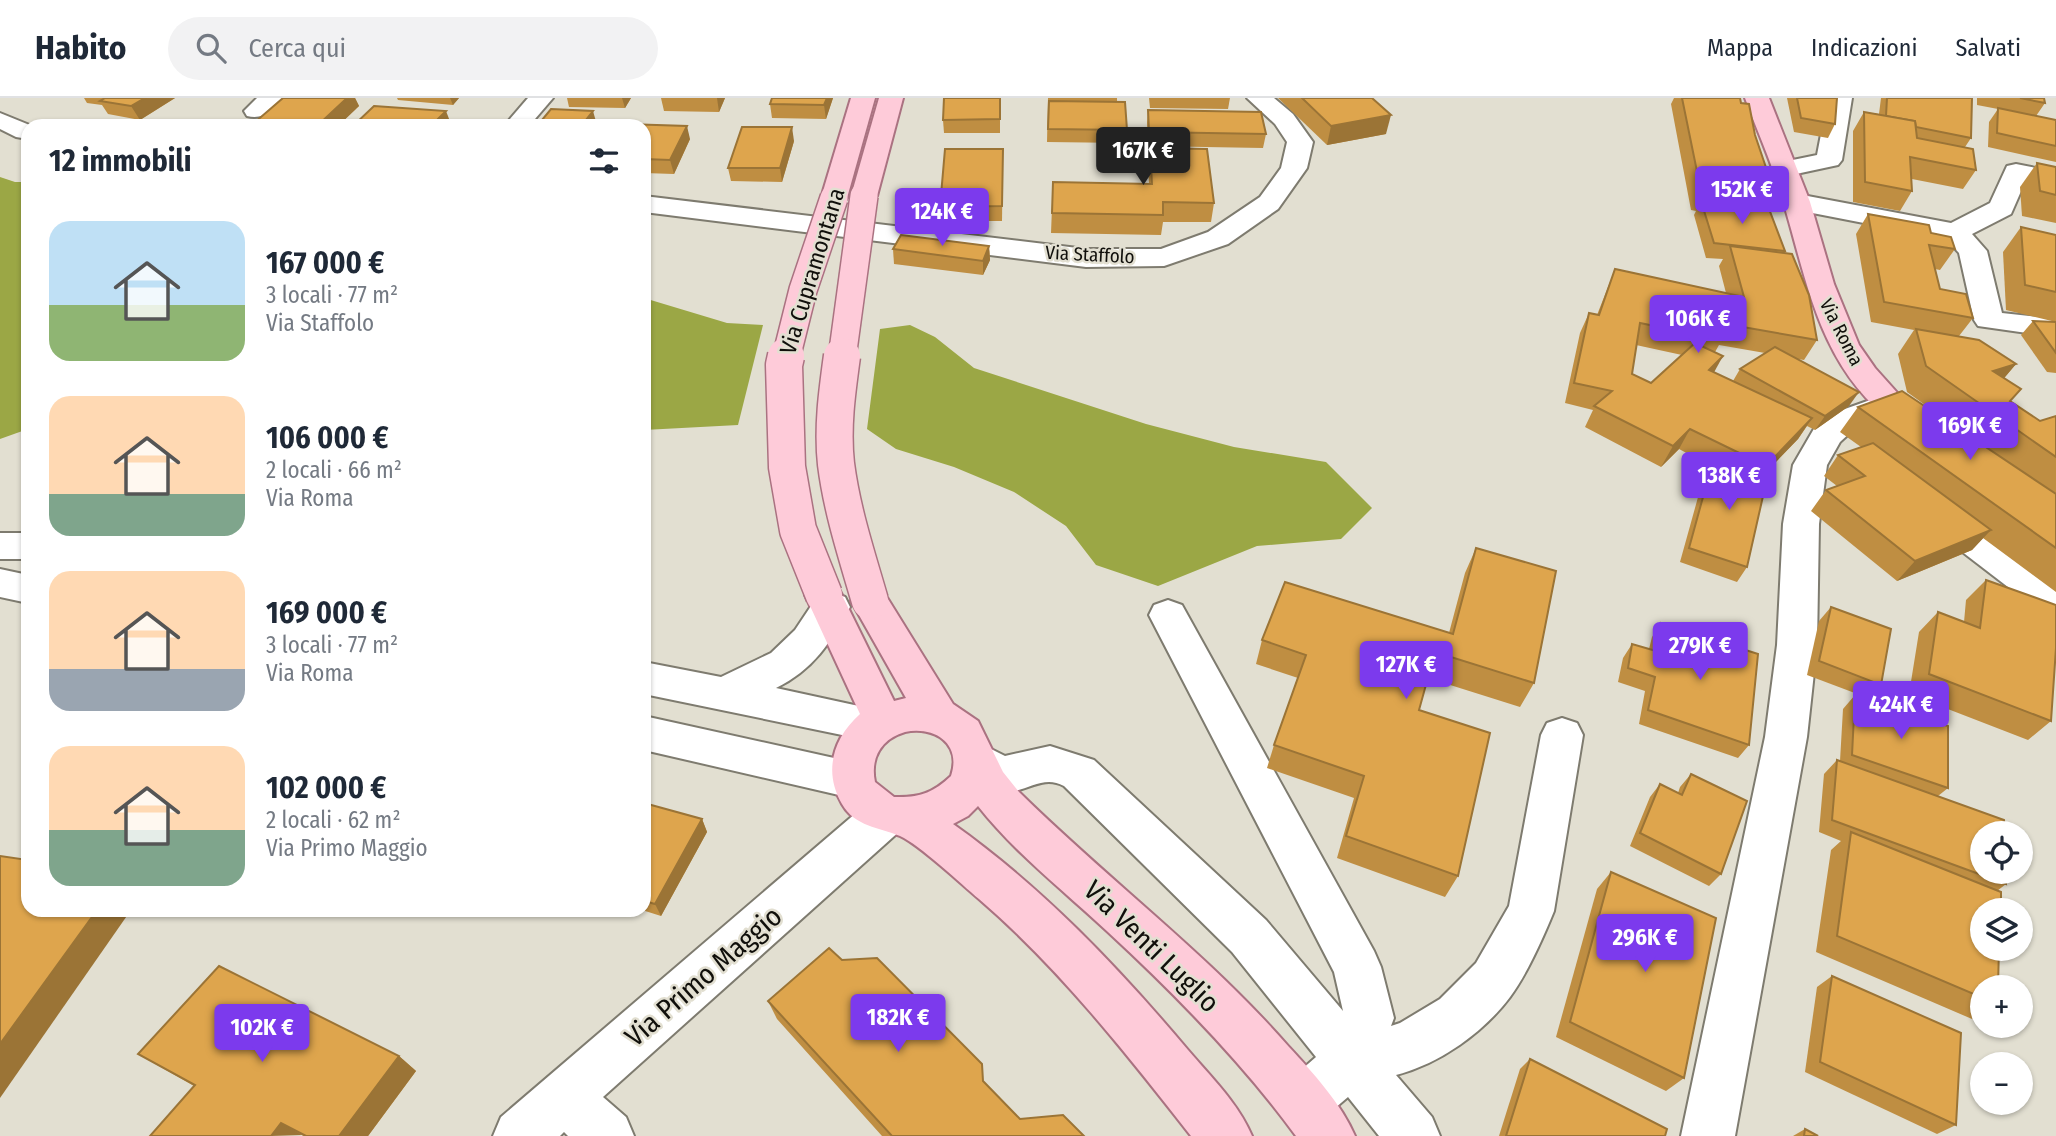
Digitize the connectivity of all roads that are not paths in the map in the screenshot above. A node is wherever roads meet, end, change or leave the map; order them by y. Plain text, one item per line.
1 (541, 98) edge
2 (863, 98) edge
3 (891, 98) edge
4 (1259, 98) edge
5 (1757, 98) edge
6 (1840, 98) edge
7 (522, 119) edge
8 (0, 120) edge
9 (21, 130) edge
10 (1782, 169) junction
11 (2056, 180) edge
12 (849, 197) junction
13 (1797, 202) junction
14 (651, 205) edge
15 (1955, 232) junction
16 (2056, 328) edge
17 (1890, 404) junction
18 (1945, 444) edge
19 (1913, 497) edge
20 (21, 546) edge
21 (0, 547) edge
22 (0, 583) edge
23 (21, 588) edge
24 (827, 601) junction
25 (2056, 604) edge
26 (1168, 615) dead end
27 (651, 680) edge
28 (719, 695) junction
29 (938, 715) junction
30 (880, 723) junction
31 (651, 735) edge
32 (1562, 735) dead end
33 (975, 759) junction
34 (852, 780) junction
35 (898, 817) junction
36 (1351, 1061) junction
37 (565, 1097) junction
38 (1316, 1119) edge
39 (520, 1136) edge
40 (607, 1136) edge
41 (1225, 1136) edge
42 (1413, 1136) edge
43 (1708, 1136) edge

1 - 7 street
2 - 12 main road, Via Cupramontana
3 - 12 main road, Via Cupramontana
4 - 14 street, Via Staffolo
5 - 10 main road, Via Roma
6 - 10 street
8 - 9 street
10 - 13 main road, Via Roma
11 - 15 street
12 - 24 main road, Via Cupramontana, bridge
12 - 29 main road, Via Cupramontana, bridge
13 - 15 street
13 - 17 main road, Via Roma
15 - 16 street
17 - 18 main road, Via Roma
17 - 43 street
19 - 25 street
20 - 21 street
22 - 23 street
24 - 28 street
24 - 30 main road, Via Cupramontana
26 - 36 street
27 - 28 street
28 - 30 street
29 - 30 main road
29 - 33 main road
30 - 34 main road
31 - 34 street
32 - 36 street
33 - 35 main road
33 - 36 street
33 - 38 main road, Via Venti Luglio
34 - 35 main road
35 - 37 street, Via Primo Maggio
35 - 41 main road
36 - 38 street
36 - 42 street
37 - 39 street, Via Primo Maggio
37 - 40 street

